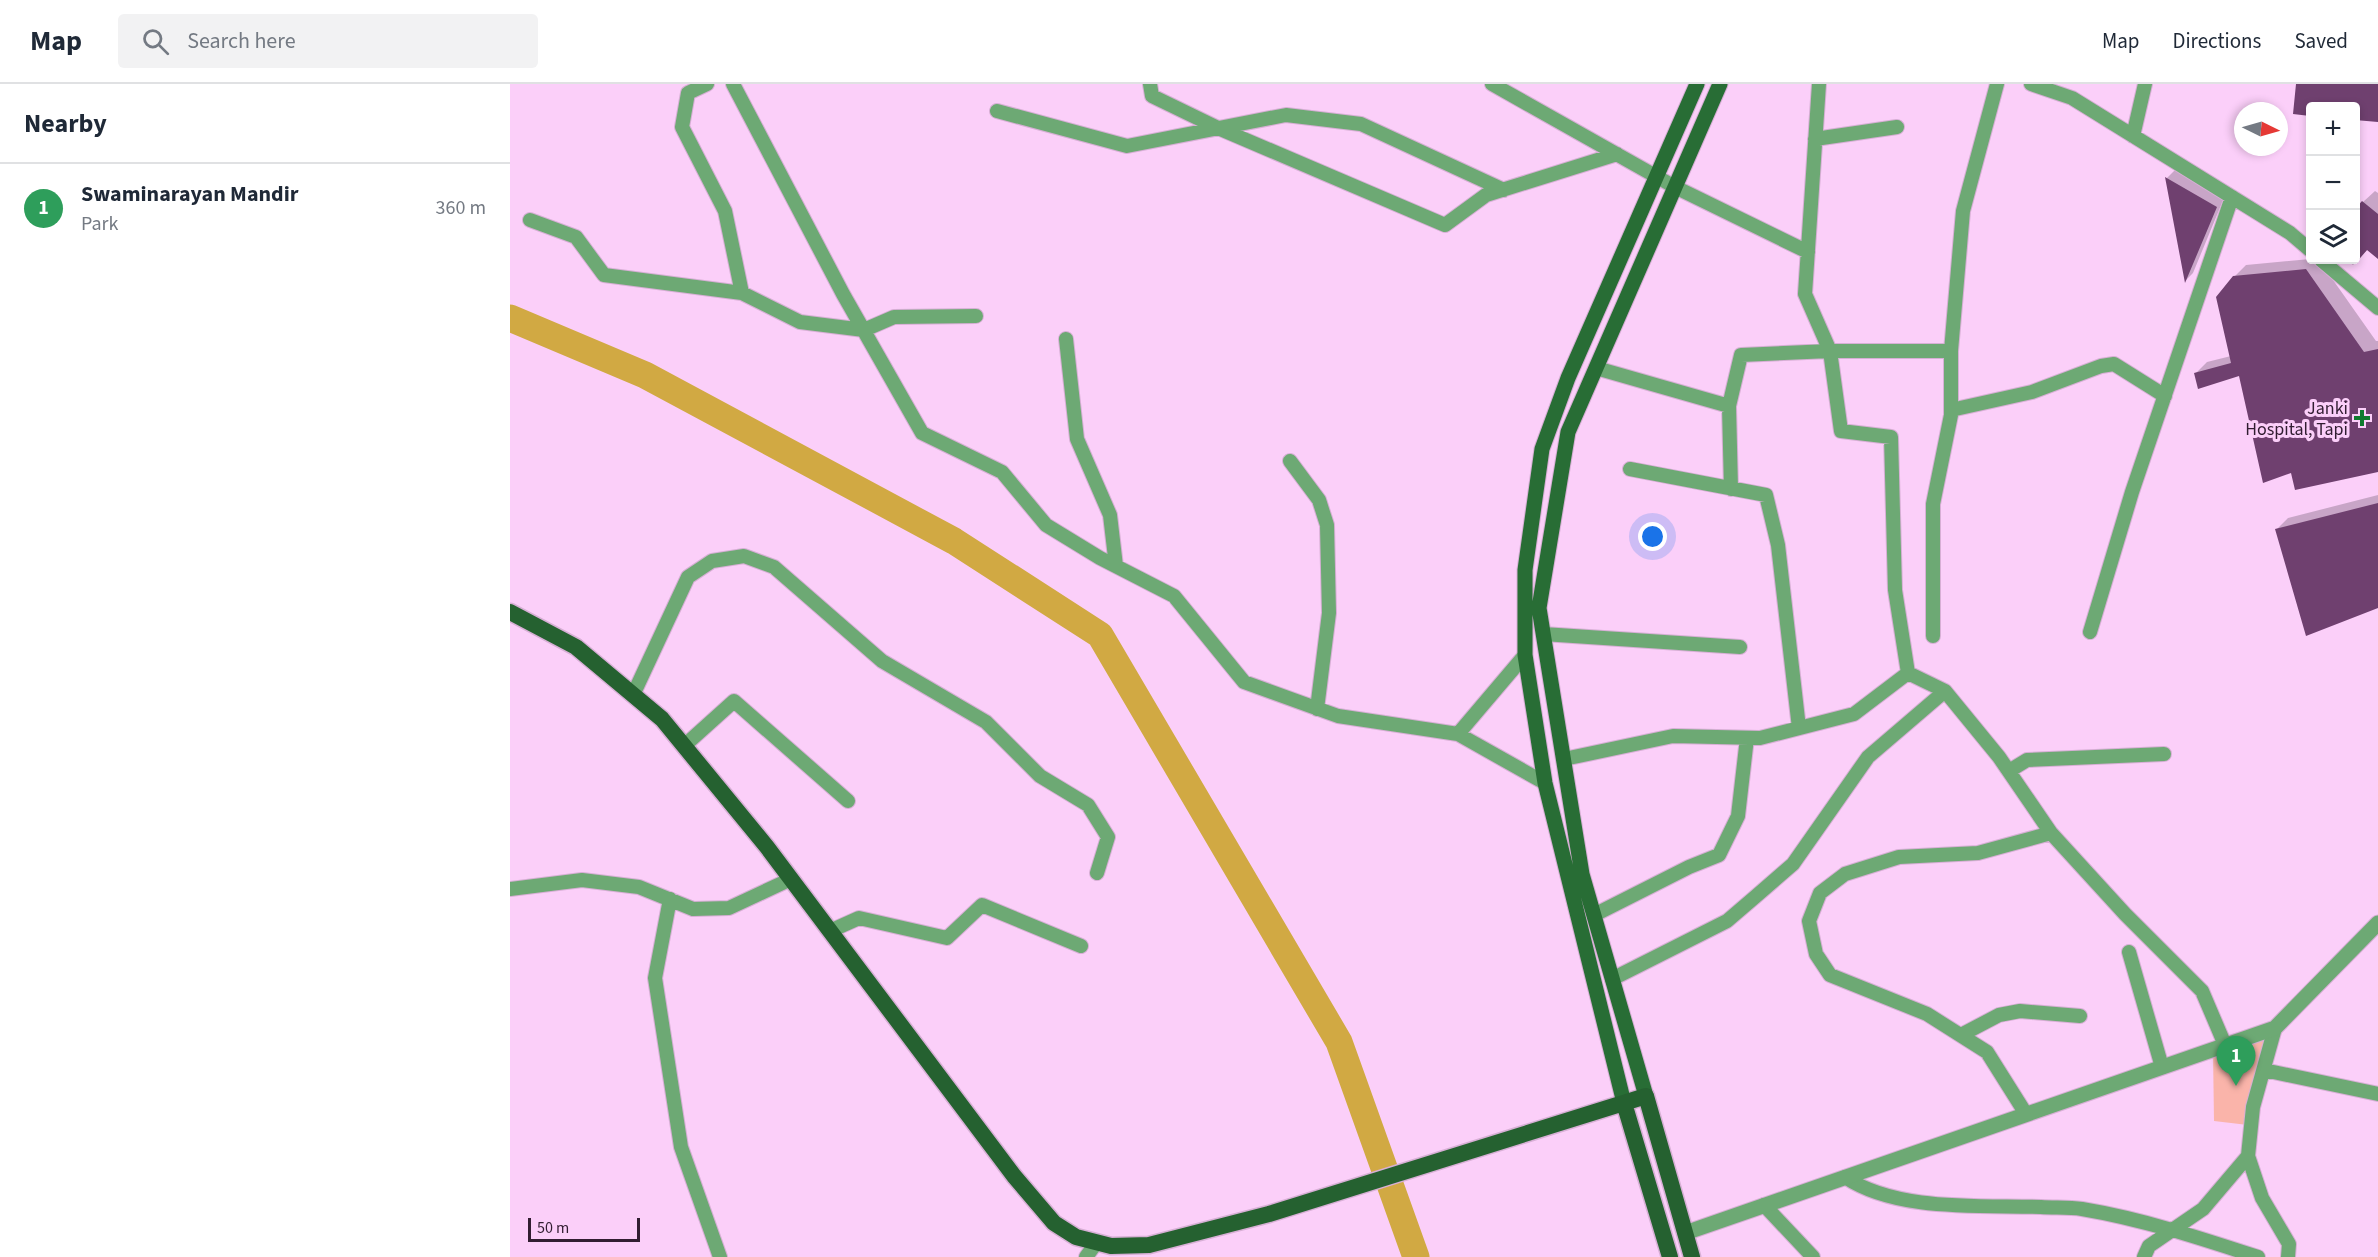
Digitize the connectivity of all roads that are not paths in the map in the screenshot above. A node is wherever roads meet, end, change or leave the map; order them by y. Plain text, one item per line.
1 (707, 84) edge
2 (733, 84) edge
3 (1150, 84) edge
4 (1492, 84) edge
5 (1697, 84) edge
6 (1720, 84) edge
7 (1819, 84) edge
8 (1997, 84) edge
9 (2031, 84) edge
10 (2145, 84) edge
11 (686, 88) edge
12 (997, 111) dead end
13 (1897, 127) dead end
14 (1218, 129) junction
15 (2133, 136) junction
16 (1815, 139) junction
17 (1617, 154) junction
18 (1655, 176) junction
19 (1675, 187) junction
20 (1504, 190) junction
21 (2232, 197) junction
22 (530, 220) dead end
23 (2306, 247) edge
24 (1808, 252) junction
25 (2326, 264) edge
26 (742, 294) junction
27 (2378, 308) edge
28 (976, 316) dead end
29 (864, 330) junction
30 (1066, 339) dead end
31 (1830, 351) junction
32 (1951, 351) junction
33 (1596, 368) junction
34 (2164, 396) junction
35 (1729, 406) junction
36 (1951, 410) junction
37 (1290, 461) dead end
38 (1630, 469) dead end
39 (1731, 489) junction
40 (1116, 566) junction
41 (510, 612) edge
42 (2090, 632) dead end
43 (1543, 634) junction
44 (1933, 636) dead end
45 (1740, 647) dead end
46 (1525, 655) junction
47 (1908, 673) junction
48 (1945, 691) junction
49 (633, 695) junction
50 (1317, 709) junction
51 (1799, 728) junction
52 (1458, 734) junction
53 (1748, 738) junction
54 (684, 746) junction
55 (2164, 754) dead end
56 (1564, 759) junction
57 (2009, 771) junction
58 (1545, 783) junction
59 (848, 801) dead end
60 (2051, 833) junction
61 (1097, 873) dead end
62 (791, 879) junction
63 (510, 889) edge
64 (670, 899) junction
65 (1594, 915) junction
66 (2378, 923) edge
67 (830, 931) junction
68 (1081, 946) dead end
69 (2129, 952) dead end
70 (1612, 979) junction
71 (2080, 1016) dead end
72 (2275, 1028) junction
73 (1961, 1035) junction
74 (2225, 1045) junction
75 (2162, 1067) junction
76 (2264, 1070) junction
77 (2378, 1094) edge
78 (1646, 1096) junction
79 (1624, 1103) junction
80 (2026, 1114) junction
81 (2248, 1156) junction
82 (1845, 1177) junction
83 (1764, 1205) junction
84 (2174, 1229) junction
85 (1685, 1233) junction
86 (1097, 1242) junction
87 (1138, 1251) edge
88 (720, 1257) edge
89 (1086, 1257) edge
90 (1670, 1257) edge
91 (1692, 1257) edge
92 (1813, 1257) edge
93 (2144, 1257) edge
94 (2258, 1257) edge
95 (2288, 1257) edge

1 - 11 street
2 - 29 street
3 - 14 street
4 - 17 street
5 - 18 main road
6 - 19 main road
7 - 16 street
8 - 32 street
9 - 15 street
10 - 15 street
11 - 26 street
12 - 14 street
13 - 16 street
14 - 20 street
14 - 20 street
15 - 21 street
16 - 24 street
17 - 18 street
17 - 20 street
18 - 19 street
18 - 46 main road
19 - 24 street
19 - 33 main road
21 - 23 street
21 - 34 street
22 - 26 street
24 - 31 street
25 - 27 street
26 - 29 street
28 - 29 street
29 - 40 street
30 - 40 street
31 - 32 street
31 - 35 street
31 - 47 street
32 - 36 street
33 - 35 street
33 - 43 main road
34 - 36 street
34 - 42 street
35 - 39 street
36 - 44 street
37 - 50 street
38 - 39 street
39 - 51 street
40 - 50 street
41 - 49 highway
43 - 45 street
43 - 56 main road
46 - 52 street
46 - 58 main road
47 - 48 street
47 - 51 street
48 - 57 street
48 - 70 street
49 - 54 highway
49 - 61 street
50 - 52 street
51 - 53 street
52 - 58 street
53 - 56 street
53 - 65 street
54 - 59 street
54 - 62 highway
55 - 57 street
56 - 65 main road
57 - 60 street
58 - 79 main road
60 - 73 street
60 - 74 street
62 - 64 street
62 - 67 highway
63 - 64 street
64 - 88 street
65 - 70 main road
66 - 72 street
67 - 68 street
67 - 86 highway
69 - 75 street
70 - 78 main road
71 - 73 street
72 - 74 street
72 - 76 street
73 - 80 street
74 - 75 street
75 - 80 street
76 - 77 street
76 - 81 street
78 - 79 highway
78 - 85 highway
79 - 87 highway
79 - 90 highway
80 - 82 street
81 - 84 street
81 - 95 street
82 - 83 street
82 - 84 street
83 - 85 street
83 - 92 street
84 - 93 street
84 - 94 street
85 - 91 highway
86 - 87 highway
86 - 89 street

